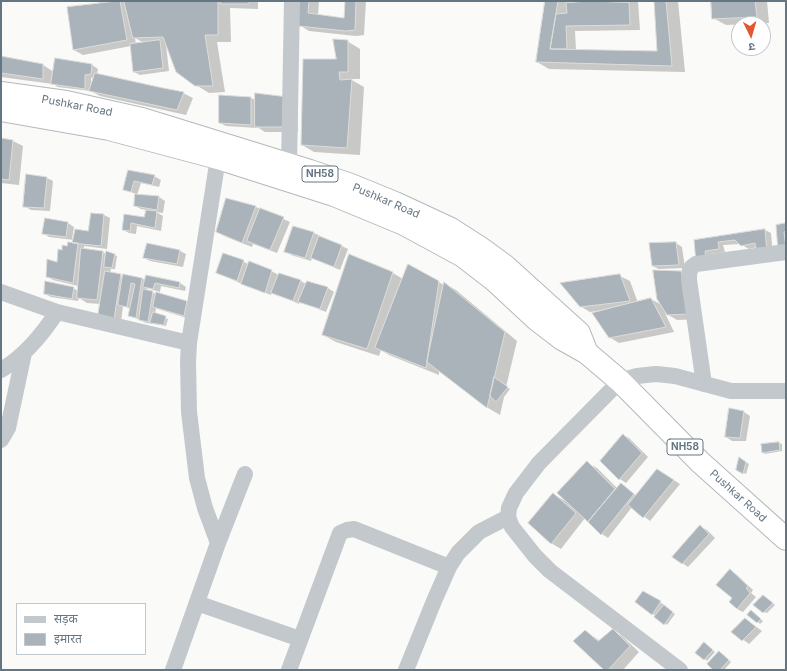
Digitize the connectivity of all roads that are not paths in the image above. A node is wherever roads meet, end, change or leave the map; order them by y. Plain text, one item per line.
1 (292, 1) edge
2 (1, 93) edge
3 (1, 110) edge
4 (218, 158) junction
5 (289, 165) junction
6 (786, 252) edge
7 (1, 292) edge
8 (57, 312) junction
9 (189, 343) junction
10 (24, 353) junction
11 (587, 353) junction
12 (1, 370) edge
13 (620, 381) junction
14 (704, 384) junction
15 (786, 391) edge
16 (1, 440) edge
17 (245, 474) dead end
18 (508, 517) junction
19 (786, 539) edge
20 (218, 543) junction
21 (448, 567) junction
22 (197, 603) junction
23 (300, 639) junction
24 (173, 670) edge
25 (289, 670) edge
26 (406, 670) edge
27 (680, 670) edge

1 - 5 street
2 - 5 highway, Pushkar Road / NH58
3 - 4 highway, Pushkar Road / NH58
4 - 9 street
4 - 11 highway, Pushkar Road / NH58
5 - 11 highway, Pushkar Road / NH58
6 - 14 street
7 - 8 street
8 - 9 street
8 - 10 street
9 - 20 street
10 - 12 street
10 - 16 street
11 - 13 highway, Pushkar Road / NH58
13 - 14 street
13 - 18 street
13 - 19 highway, Pushkar Road / NH58
14 - 15 street
17 - 20 street
18 - 21 street
18 - 27 street
20 - 22 street
21 - 23 street
21 - 26 street
22 - 23 street
22 - 24 street
23 - 25 street

